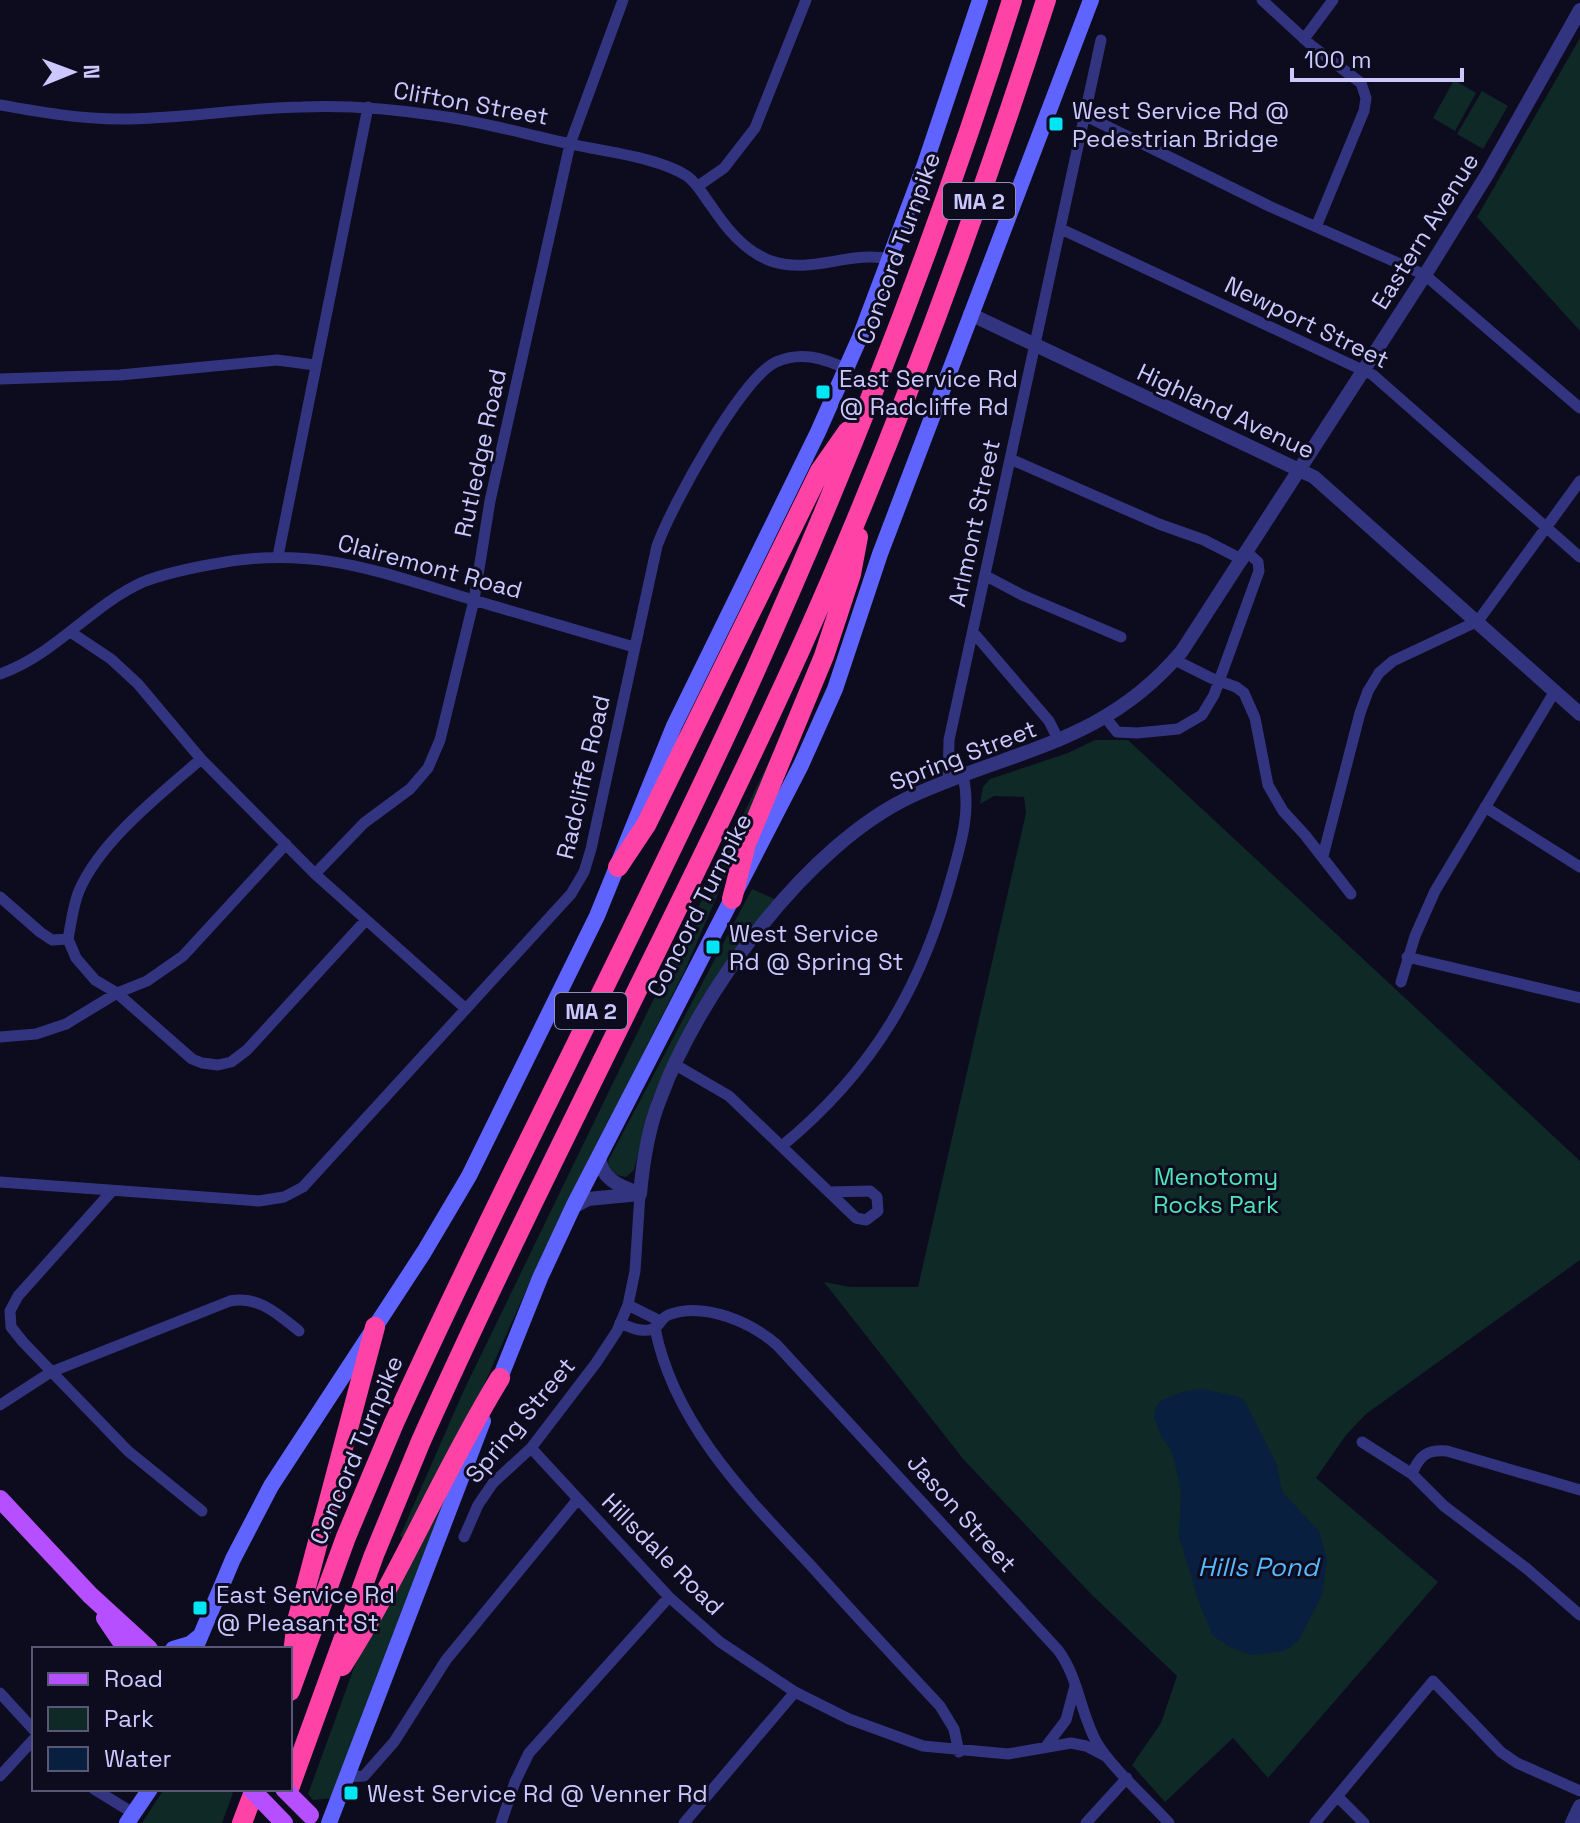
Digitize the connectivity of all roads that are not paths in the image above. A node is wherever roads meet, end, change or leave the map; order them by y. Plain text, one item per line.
1 (623, 0) edge
2 (806, 0) edge
3 (980, 0) edge
4 (1012, 0) edge
5 (1046, 0) edge
6 (1091, 0) edge
7 (1262, 0) edge
8 (1333, 0) edge
9 (1580, 10) edge
10 (1304, 39) junction
11 (1101, 40) dead end
12 (0, 105) edge
13 (368, 107) junction
14 (1084, 115) junction
15 (570, 144) junction
16 (698, 186) junction
17 (1316, 227) junction
18 (1061, 229) junction
19 (890, 259) junction
20 (1425, 275) junction
21 (970, 314) junction
22 (1036, 345) junction
23 (315, 365) junction
24 (847, 369) junction
25 (1364, 370) junction
26 (0, 379) edge
27 (870, 398) junction
28 (1580, 408) edge
29 (1010, 459) junction
30 (1301, 470) junction
31 (1580, 481) edge
32 (866, 494) junction
33 (1547, 529) junction
34 (278, 556) junction
35 (1245, 557) junction
36 (1580, 557) edge
37 (986, 576) junction
38 (474, 600) junction
39 (1478, 621) junction
40 (973, 632) junction
41 (72, 633) junction
42 (1121, 637) dead end
43 (634, 647) junction
44 (1175, 660) junction
45 (0, 674) edge
46 (1219, 681) junction
47 (1555, 691) junction
48 (1580, 714) edge
49 (1105, 717) junction
50 (1059, 741) junction
51 (201, 759) junction
52 (963, 776) junction
53 (948, 782) junction
54 (1485, 807) junction
55 (286, 844) junction
56 (1323, 856) junction
57 (618, 867) junction
58 (1580, 867) edge
59 (315, 874) junction
60 (1351, 894) dead end
61 (0, 897) edge
62 (732, 899) junction
63 (366, 920) junction
64 (68, 939) junction
65 (1407, 957) junction
66 (1401, 982) dead end
67 (117, 993) junction
68 (1580, 998) edge
69 (466, 1009) junction
70 (0, 1037) edge
71 (674, 1064) junction
72 (782, 1146) junction
73 (599, 1157) junction
74 (0, 1182) edge
75 (111, 1192) junction
76 (829, 1192) dead end
77 (640, 1194) junction
78 (573, 1207) junction
79 (628, 1305) junction
80 (620, 1323) junction
81 (658, 1324) junction
82 (375, 1327) junction
83 (299, 1331) dead end
84 (51, 1372) junction
85 (500, 1378) junction
86 (0, 1405) edge
87 (1362, 1442) dead end
88 (531, 1448) junction
89 (1412, 1474) junction
90 (1580, 1490) edge
91 (0, 1499) edge
92 (578, 1499) junction
93 (202, 1511) dead end
94 (464, 1537) dead end
95 (90, 1595) junction
96 (669, 1597) junction
97 (1580, 1615) edge
98 (198, 1642) edge
99 (125, 1647) edge
100 (150, 1647) edge
101 (292, 1663) edge
102 (1076, 1682) junction
103 (292, 1686) edge
104 (795, 1692) junction
105 (0, 1693) edge
106 (322, 1696) junction
107 (32, 1728) edge
108 (32, 1741) edge
109 (1046, 1746) junction
110 (959, 1752) junction
111 (1107, 1757) junction
112 (0, 1776) edge
113 (292, 1777) edge
114 (346, 1777) junction
115 (1127, 1778) junction
116 (96, 1791) edge
117 (140, 1791) edge
118 (149, 1791) edge
119 (252, 1791) edge
120 (255, 1791) edge
121 (287, 1791) edge
122 (291, 1791) edge
123 (1580, 1791) edge
124 (1338, 1797) junction
125 (1580, 1806) edge
126 (130, 1818) edge
127 (314, 1819) edge
128 (242, 1823) edge
129 (277, 1823) edge
130 (284, 1823) edge
131 (329, 1823) edge
132 (501, 1823) edge
133 (684, 1823) edge
134 (1086, 1823) edge
135 (1169, 1823) edge
136 (1315, 1823) edge
137 (1364, 1823) edge
138 (1572, 1823) edge

1 - 15 street, Rutledge Road
2 - 16 street
3 - 19 main road, Concord Turnpike
4 - 27 highway, Concord Turnpike / MA 2
5 - 32 highway, Concord Turnpike / MA 2
6 - 21 main road, Concord Turnpike
7 - 10 street
8 - 10 street
9 - 20 street, Eastern Avenue
10 - 17 street
11 - 14 street, Arlmont Street
12 - 13 street, Clifton Street
13 - 15 street, Clifton Street
13 - 23 street
14 - 17 street
14 - 18 street, Arlmont Street
15 - 16 street, Clifton Street
15 - 38 street, Rutledge Road
16 - 19 street, Clifton Street
17 - 20 street
18 - 22 street, Arlmont Street
18 - 25 street, Newport Street
19 - 24 main road, Concord Turnpike
20 - 25 street, Eastern Avenue
20 - 28 street
21 - 22 street, Highland Avenue
21 - 62 main road, Concord Turnpike
22 - 29 street, Arlmont Street
22 - 30 street, Highland Avenue
23 - 26 street
23 - 34 street
24 - 43 street, Radcliffe Road
24 - 57 main road, Concord Turnpike
25 - 30 street, Eastern Avenue
25 - 33 street, Newport Street
27 - 57 highway
27 - 103 highway, Concord Turnpike / MA 2
29 - 35 street
29 - 37 street, Arlmont Street
30 - 35 street, Spring Street
30 - 39 street, Highland Avenue
31 - 33 street
32 - 62 highway
32 - 106 highway, Concord Turnpike / MA 2
33 - 36 street, Newport Street
33 - 39 street
34 - 38 street, Clairemont Road
34 - 41 street, Clairemont Road
35 - 44 street, Spring Street
35 - 46 street
37 - 40 street, Arlmont Street
37 - 42 street
38 - 43 street, Clairemont Road
38 - 59 street, Rutledge Road
39 - 47 street, Highland Avenue
39 - 56 street
40 - 50 street
40 - 53 street, Arlmont Street
41 - 45 street, Clairemont Road
41 - 51 street
43 - 69 street, Radcliffe Road
44 - 46 street
44 - 49 street, Spring Street
46 - 49 street
46 - 56 street
47 - 48 street, Highland Avenue
47 - 54 street
49 - 50 street, Spring Street
50 - 52 street, Spring Street
51 - 55 street
51 - 64 street
52 - 53 street, Spring Street
52 - 72 street
53 - 71 street, Spring Street
54 - 58 street
54 - 65 street
55 - 59 street
55 - 67 street
56 - 60 street
57 - 82 main road, Concord Turnpike
59 - 63 street
61 - 64 street
62 - 73 main road, Concord Turnpike
63 - 67 street
63 - 69 street
64 - 67 street
65 - 66 street
65 - 68 street
67 - 70 street
69 - 75 street, Radcliffe Road
71 - 72 street
71 - 77 street, Spring Street
72 - 76 street
73 - 77 street
73 - 78 main road, Concord Turnpike
74 - 75 street
75 - 84 street
77 - 78 street
77 - 79 street, Spring Street
78 - 85 main road, Concord Turnpike
79 - 80 street, Spring Street
79 - 81 street
80 - 81 street, Jason Street
80 - 88 street, Spring Street
81 - 102 street, Jason Street
81 - 110 street
82 - 98 main road, Concord Turnpike
82 - 101 highway
83 - 84 street
84 - 86 street
84 - 93 street
85 - 106 highway
85 - 114 main road, Concord Turnpike
87 - 89 street
88 - 92 street, Hillsdale Road
88 - 94 street, Spring Street
89 - 90 street
89 - 97 street
91 - 95 main road
92 - 96 street, Hillsdale Road
92 - 114 street
95 - 99 main road
95 - 100 main road
96 - 104 street, Hillsdale Road
96 - 132 street
102 - 109 street
102 - 111 street, Jason Street
104 - 110 street, Hillsdale Road
104 - 133 street
105 - 107 street
106 - 113 highway, Concord Turnpike / MA 2
108 - 112 street
109 - 110 street, Hillsdale Road
109 - 111 street, Hillsdale Road
111 - 115 street, Jason Street
114 - 131 main road, Concord Turnpike
115 - 134 street
115 - 135 street, Jason Street
116 - 126 street
117 - 126 main road
118 - 126 main road
119 - 128 highway
120 - 130 main road, bridge
121 - 129 highway, Concord Turnpike / MA 2
122 - 127 main road, bridge
123 - 124 street
124 - 136 street
124 - 137 street
125 - 138 street

